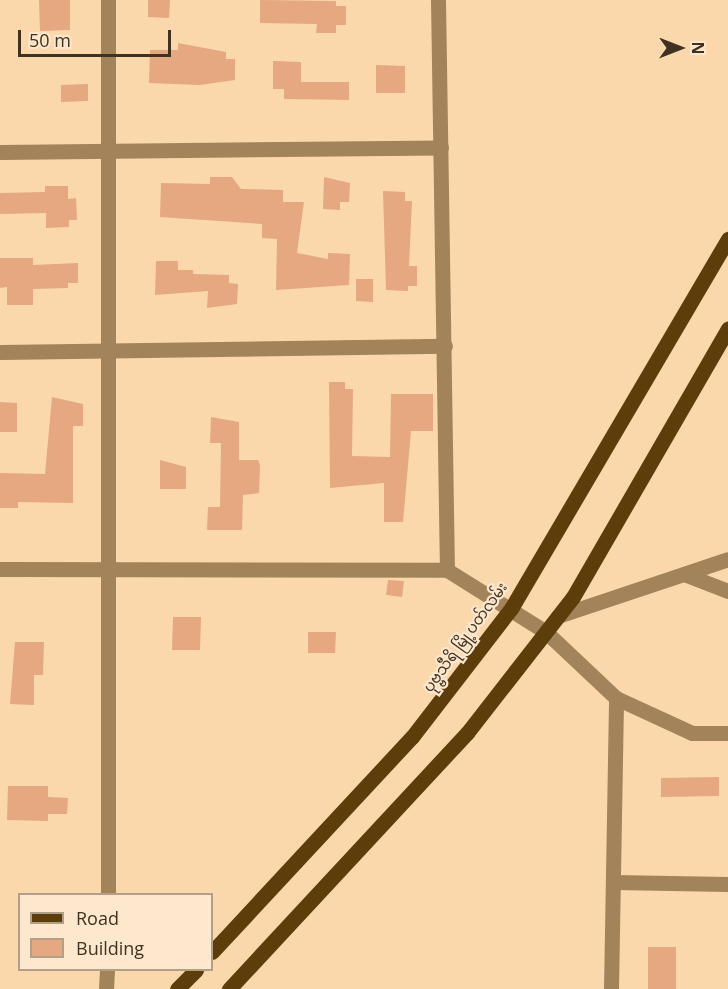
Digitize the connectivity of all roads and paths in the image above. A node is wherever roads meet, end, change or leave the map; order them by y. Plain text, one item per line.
1 (108, 0) edge
2 (438, 0) edge
3 (441, 147) junction
4 (108, 151) junction
5 (0, 152) edge
6 (728, 238) edge
7 (728, 328) edge
8 (445, 346) junction
9 (0, 352) edge
10 (108, 352) junction
11 (728, 559) edge
12 (0, 568) edge
13 (110, 569) junction
14 (447, 570) junction
15 (684, 574) junction
16 (728, 591) edge
17 (512, 607) junction
18 (558, 616) junction
19 (546, 632) junction
20 (616, 698) junction
21 (728, 733) edge
22 (613, 882) junction
23 (728, 884) edge
24 (108, 893) edge
25 (213, 951) edge
26 (107, 971) edge
27 (194, 971) edge
28 (106, 989) edge
29 (177, 989) edge
30 (229, 989) edge
31 (611, 989) edge

1 - 4 street
2 - 3 street
3 - 4 street
3 - 8 street
4 - 5 street
4 - 10 street
6 - 17 main road, ပုဗ္ဗသီရိ မြို့ပတ်လမ်း
7 - 18 main road
8 - 10 street
8 - 14 street
9 - 10 street
10 - 13 street
11 - 15 street
12 - 13 street
13 - 14 street
13 - 24 street
14 - 17 street
15 - 16 street
15 - 18 street
17 - 19 street
17 - 25 main road, ပုဗ္ဗသီရိ မြို့ပတ်လမ်း
18 - 19 main road
19 - 20 street
19 - 30 main road
20 - 21 street
20 - 22 street
22 - 23 street
22 - 31 street
26 - 28 street
27 - 29 main road

